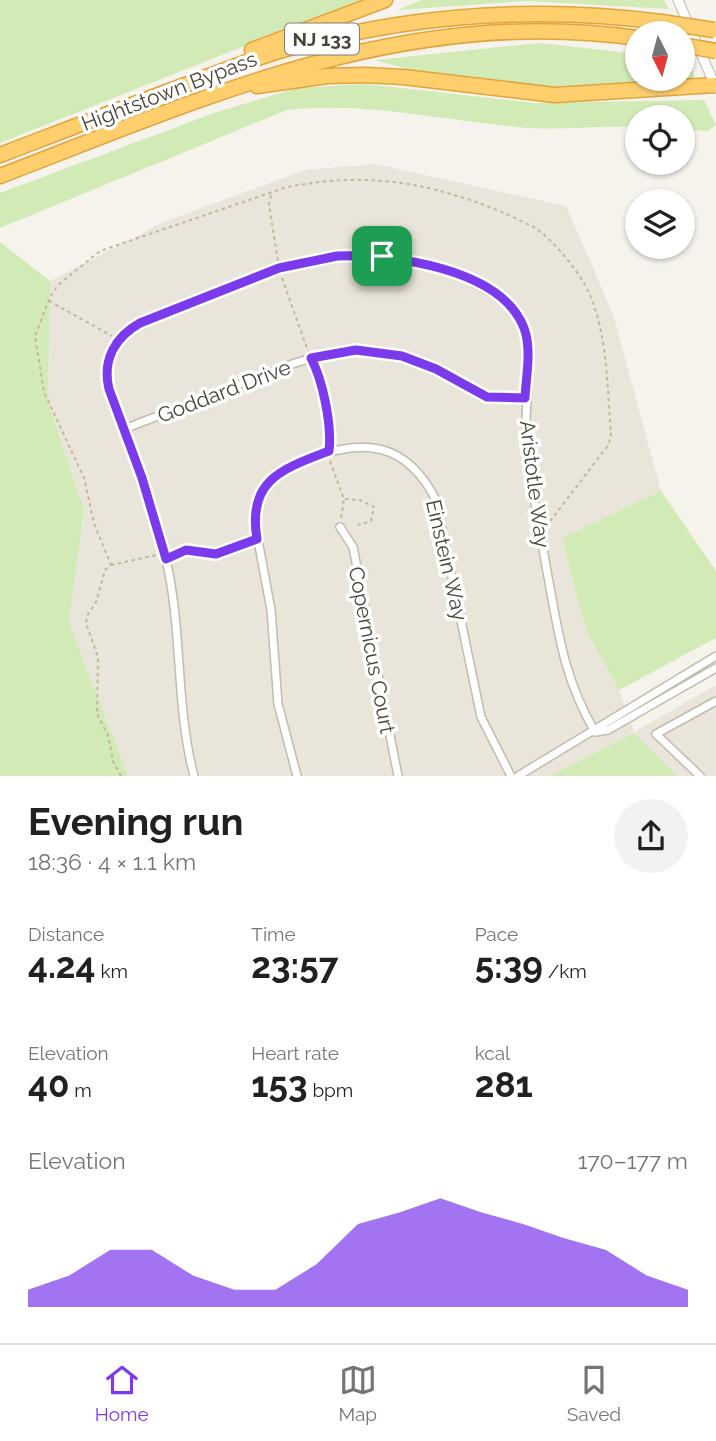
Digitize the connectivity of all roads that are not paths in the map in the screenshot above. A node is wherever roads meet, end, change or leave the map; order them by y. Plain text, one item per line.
1 (385, 0) edge
2 (678, 0) edge
3 (715, 31) edge
4 (625, 37) edge
5 (695, 47) edge
6 (716, 51) edge
7 (715, 86) edge
8 (192, 103) junction
9 (121, 109) junction
10 (0, 155) edge
11 (0, 176) edge
12 (525, 398) junction
13 (124, 429) junction
14 (340, 527) road end
15 (716, 656) edge
16 (716, 668) edge
17 (716, 701) edge
18 (595, 732) junction
19 (194, 776) edge
20 (297, 776) edge
21 (398, 776) edge
22 (511, 776) edge
23 (518, 776) edge
24 (700, 776) edge

1 - 9 highway
2 - 7 street
3 - 9 highway, Hightstown Bypass / NJ 133, bridge
4 - 8 highway, Hightstown Bypass / NJ 133
5 - 6 highway, bridge
7 - 8 highway
8 - 11 highway, Hightstown Bypass / NJ 133
9 - 10 highway, Hightstown Bypass / NJ 133
12 - 13 street, Goddard Drive
12 - 13 street, Aristotle Way
12 - 18 street, Aristotle Way
13 - 19 street
14 - 21 street, Copernicus Court
15 - 18 street
16 - 18 street
17 - 24 street
18 - 23 street
20 - 22 street, Einstein Way

